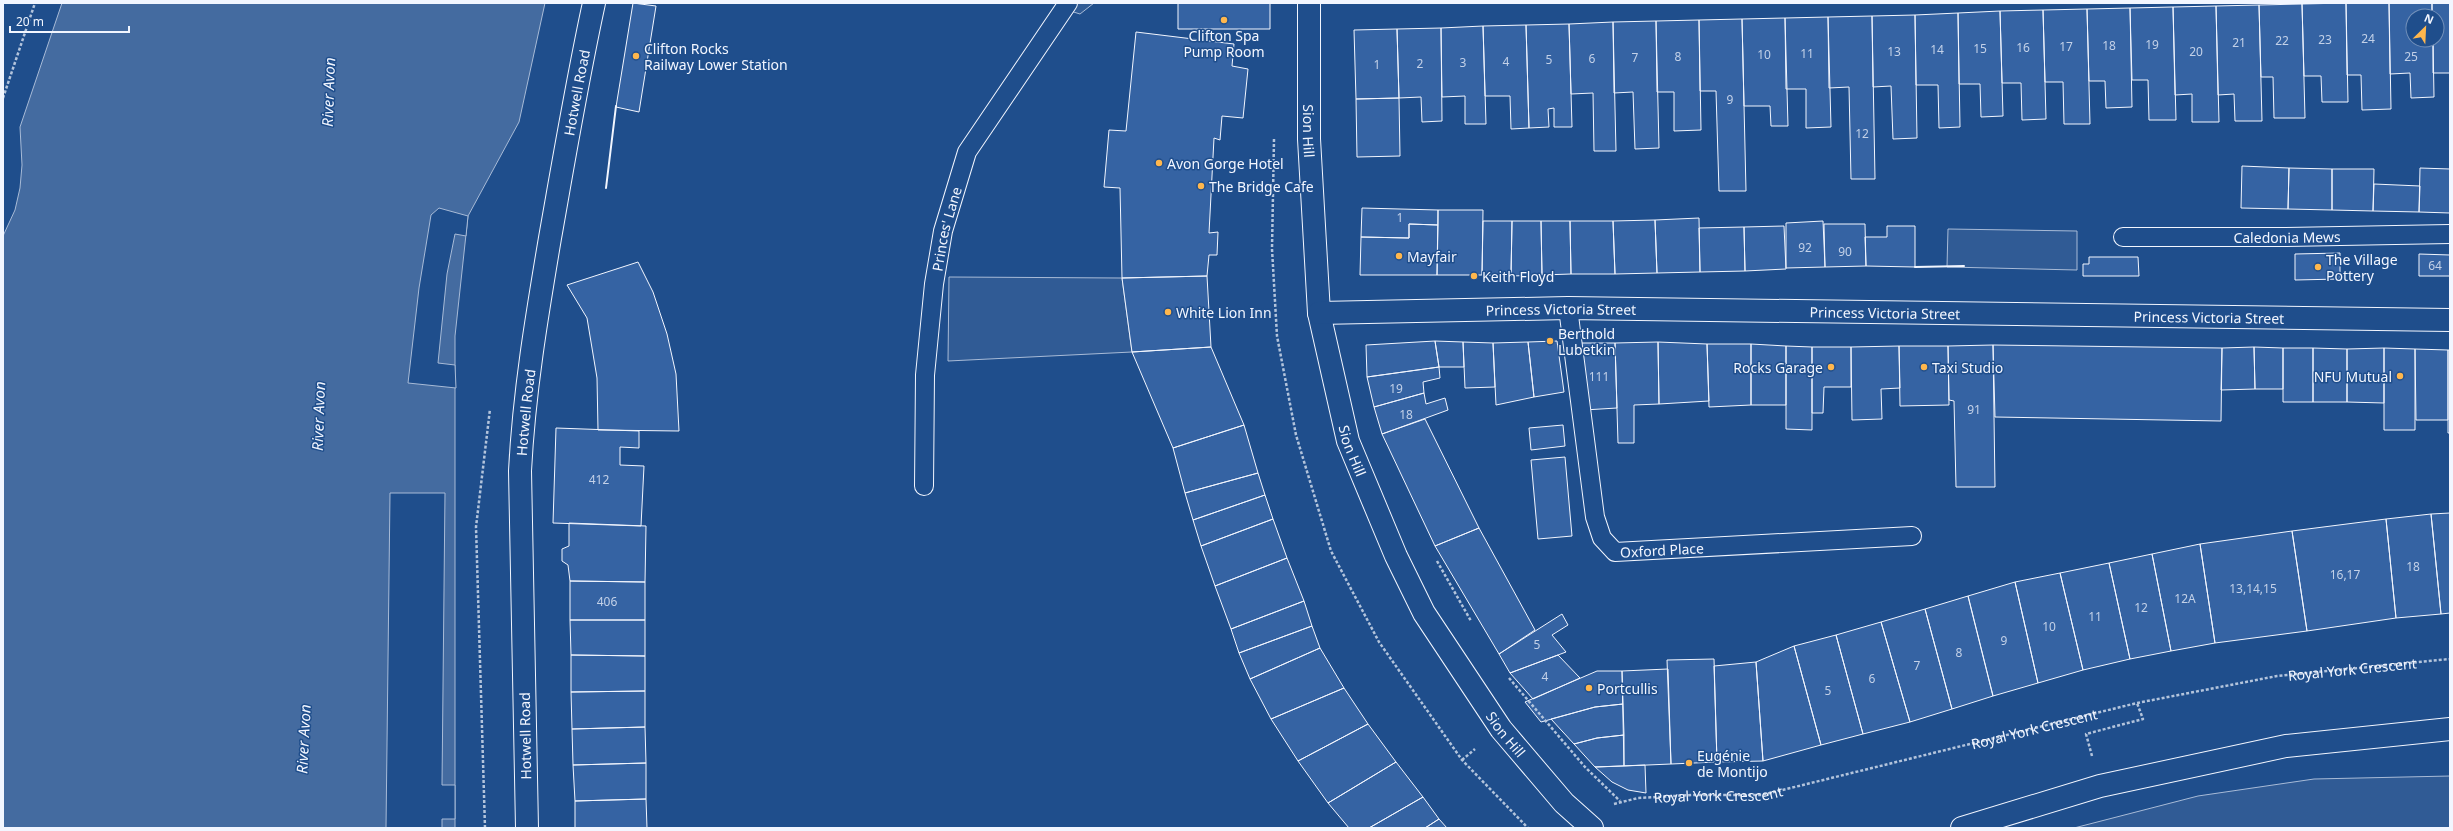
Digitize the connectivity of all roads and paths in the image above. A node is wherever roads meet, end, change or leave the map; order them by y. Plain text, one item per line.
1 (35, 3) edge
2 (594, 3) edge
3 (1068, 3) edge
4 (1309, 3) edge
5 (3, 98) edge
6 (2450, 234) edge
7 (2123, 237) dead end
8 (1568, 308) junction
9 (1319, 313) junction
10 (2450, 320) edge
11 (924, 486) dead end
12 (1912, 536) dead end
13 (1434, 556) dead end
14 (1472, 624) dead end
15 (2450, 659) edge
16 (1508, 677) dead end
17 (2137, 703) junction
18 (2450, 729) edge
19 (2100, 786) junction
20 (527, 828) edge
21 (1592, 828) edge
22 (1962, 828) edge

1 - 5 path
2 - 20 main road, Hotwell Road
3 - 11 lane, Princes' Lane
4 - 9 main road, Sion Hill
6 - 7 lane, Caledonia Mews
8 - 9 main road, Princess Victoria Street
8 - 10 main road, Princess Victoria Street
8 - 12 lane, Oxford Place
9 - 21 main road, Sion Hill
13 - 14 path
15 - 17 path, Royal York Crescent
16 - 17 path, Royal York Crescent
17 - 19 path
18 - 19 main road
19 - 22 main road

